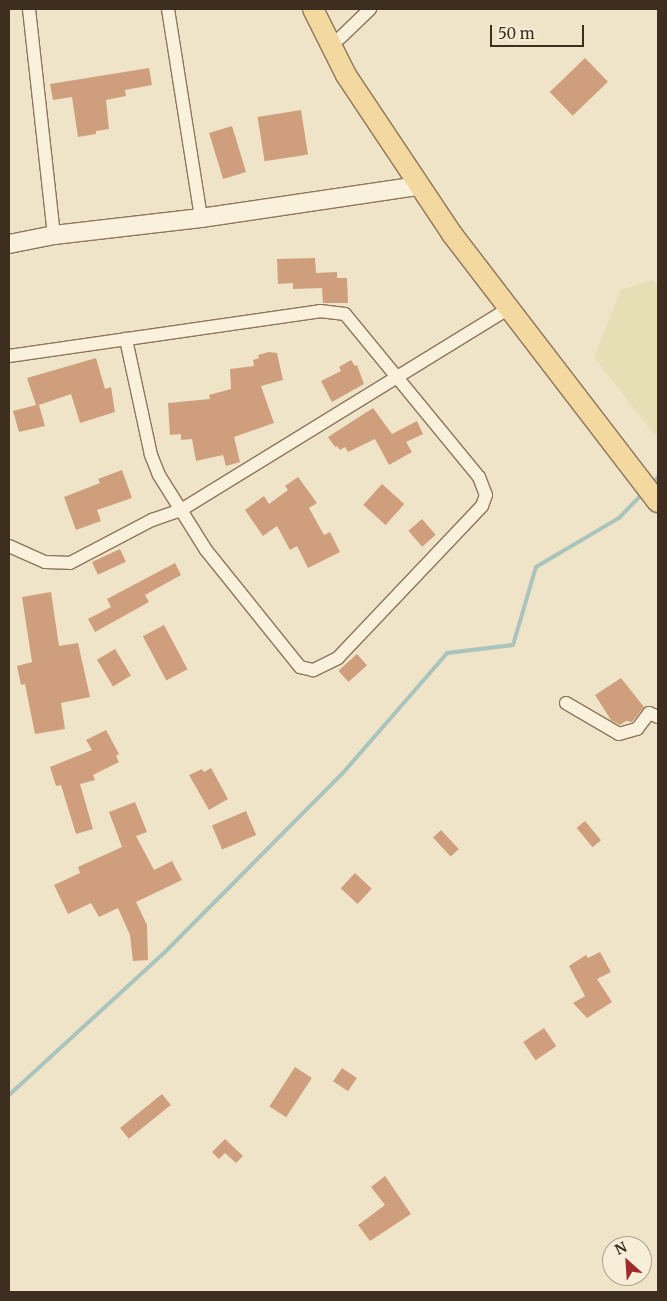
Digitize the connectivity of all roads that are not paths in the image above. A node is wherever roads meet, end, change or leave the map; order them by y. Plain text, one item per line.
1 (29, 9) edge
2 (168, 9) edge
3 (313, 9) edge
4 (326, 9) edge
5 (370, 9) edge
6 (340, 38) junction
7 (419, 186) junction
8 (201, 218) junction
9 (54, 235) junction
10 (9, 244) edge
11 (509, 308) junction
12 (126, 340) junction
13 (9, 356) edge
14 (399, 378) junction
15 (658, 480) edge
16 (658, 502) edge
17 (181, 510) junction
18 (9, 546) edge
19 (566, 703) dead end
20 (658, 717) edge

1 - 9 street
2 - 8 street
3 - 7 main road
4 - 6 main road
5 - 6 street
6 - 15 main road
7 - 8 street
7 - 11 main road
8 - 9 street
9 - 10 street
11 - 14 street
11 - 16 main road
12 - 13 street
12 - 14 street
12 - 17 street
14 - 17 street
14 - 17 street
17 - 18 street
19 - 20 street

